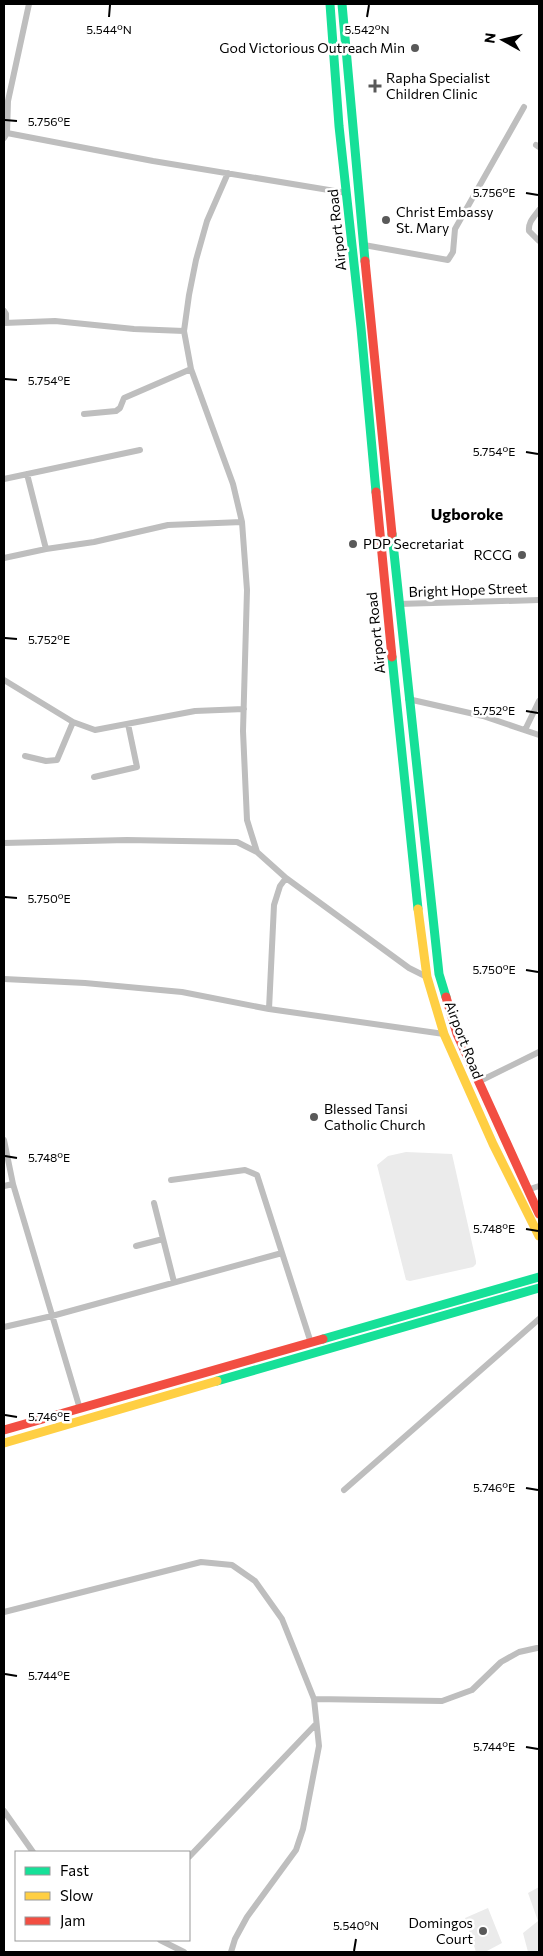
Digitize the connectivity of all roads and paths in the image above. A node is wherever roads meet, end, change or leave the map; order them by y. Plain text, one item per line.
1 (29, 4) edge
2 (330, 4) edge
3 (342, 4) edge
4 (6, 100) edge
5 (524, 107) dead end
6 (5, 135) edge
7 (228, 173) junction
8 (347, 193) junction
9 (539, 210) edge
10 (539, 242) edge
11 (364, 245) junction
12 (4, 311) edge
13 (5, 323) edge
14 (184, 331) junction
15 (191, 369) junction
16 (84, 414) dead end
17 (140, 450) dead end
18 (27, 474) junction
19 (4, 478) edge
20 (242, 522) junction
21 (46, 549) junction
22 (4, 558) edge
23 (539, 600) edge
24 (398, 604) junction
25 (4, 680) edge
26 (408, 698) junction
27 (539, 702) edge
28 (244, 709) junction
29 (73, 722) junction
30 (128, 724) junction
31 (525, 730) junction
32 (539, 735) edge
33 (26, 756) dead end
34 (94, 777) dead end
35 (4, 843) edge
36 (257, 852) junction
37 (426, 855) junction
38 (412, 857) junction
39 (286, 878) junction
40 (428, 977) junction
41 (4, 979) edge
42 (268, 1009) junction
43 (444, 1034) junction
44 (539, 1052) edge
45 (478, 1082) junction
46 (4, 1140) edge
47 (170, 1180) dead end
48 (13, 1184) junction
49 (4, 1186) edge
50 (539, 1186) edge
51 (527, 1190) junction
52 (154, 1203) dead end
53 (539, 1214) edge
54 (539, 1236) edge
55 (163, 1240) junction
56 (136, 1246) dead end
57 (282, 1253) junction
58 (537, 1277) edge
59 (174, 1282) junction
60 (538, 1289) edge
61 (52, 1316) junction
62 (539, 1319) edge
63 (4, 1326) edge
64 (310, 1343) junction
65 (80, 1410) junction
66 (4, 1430) edge
67 (4, 1443) edge
68 (344, 1490) dead end
69 (4, 1612) edge
70 (537, 1648) dead end
71 (314, 1699) junction
72 (316, 1724) junction
73 (4, 1811) edge
74 (32, 1851) edge
75 (190, 1856) edge
76 (162, 1941) edge
77 (184, 1952) edge
78 (230, 1952) edge

1 - 4 street
2 - 8 main road, Airport Road
3 - 11 main road, Airport Road
4 - 6 street
5 - 11 street
6 - 7 street
7 - 8 street
7 - 14 street
8 - 38 main road, Airport Road
9 - 10 street
11 - 24 main road, Airport Road
12 - 13 street
13 - 14 street
14 - 15 street
15 - 16 street
15 - 20 street
17 - 18 street
18 - 19 street
18 - 21 street
20 - 21 street
20 - 28 street
21 - 22 street
23 - 24 street, Bright Hope Street
24 - 26 main road, Airport Road
25 - 29 street
26 - 31 street
26 - 37 main road, Airport Road
27 - 31 street
28 - 30 street
28 - 36 street
29 - 30 street
29 - 33 street
30 - 34 street
31 - 32 street
35 - 36 street
36 - 39 street
37 - 38 main road
37 - 45 main road, Airport Road
38 - 40 main road, Airport Road
39 - 40 street
39 - 42 street
40 - 43 main road, Airport Road
41 - 42 street
42 - 43 street
43 - 54 main road, Airport Road
44 - 45 street
45 - 51 main road, Airport Road
46 - 48 street
47 - 57 street
48 - 49 street
48 - 61 street
50 - 51 street
51 - 53 main road, Airport Road
52 - 55 street
55 - 56 street
55 - 59 street
57 - 59 street
57 - 64 street
58 - 64 main road
59 - 61 street
60 - 67 main road
61 - 63 street
61 - 65 street
62 - 68 street
64 - 65 main road
65 - 66 main road
69 - 71 street
70 - 71 street
71 - 72 street
72 - 75 street
72 - 78 street
73 - 74 street
76 - 77 street

